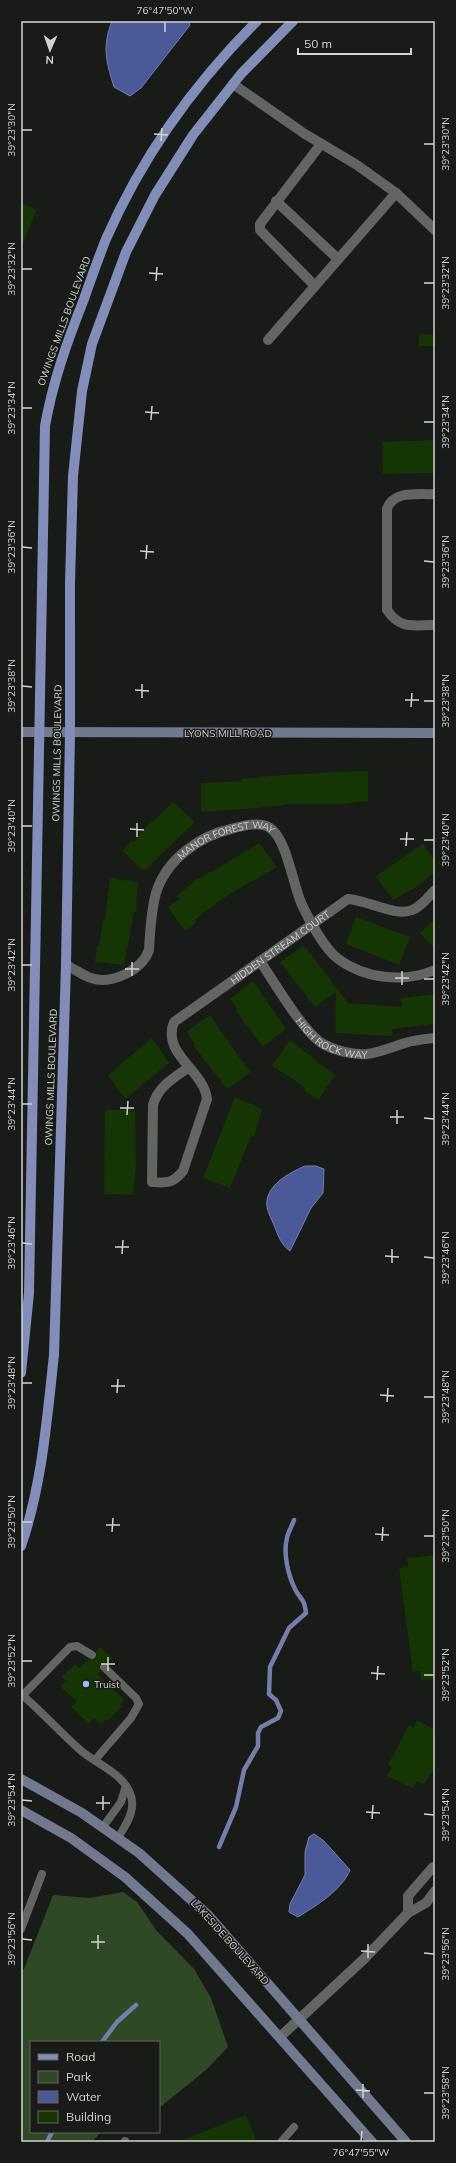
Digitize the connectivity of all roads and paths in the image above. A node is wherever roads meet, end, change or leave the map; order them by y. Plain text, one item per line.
1 (257, 21) edge
2 (293, 21) edge
3 (233, 84) junction
4 (321, 144) junction
5 (396, 193) junction
6 (276, 201) junction
7 (435, 230) edge
8 (338, 259) junction
9 (315, 286) junction
10 (268, 340) dead end
11 (435, 494) edge
12 (435, 625) edge
13 (21, 732) edge
14 (38, 732) junction
15 (70, 733) junction
16 (435, 733) edge
17 (435, 890) edge
18 (313, 923) junction
19 (260, 961) junction
20 (66, 965) junction
21 (435, 970) edge
22 (435, 1038) edge
23 (189, 1067) junction
24 (23, 1351) edge
25 (21, 1373) edge
26 (21, 1546) edge
27 (92, 1656) dead end
28 (104, 1667) dead end
29 (22, 1694) edge
30 (95, 1760) junction
31 (21, 1779) edge
32 (126, 1786) junction
33 (21, 1810) edge
34 (103, 1827) junction
35 (118, 1838) junction
36 (435, 1867) edge
37 (42, 1874) dead end
38 (435, 1891) edge
39 (408, 1912) junction
40 (21, 1929) edge
41 (298, 2019) junction
42 (280, 2037) junction
43 (294, 2127) dead end
44 (281, 2142) edge
45 (372, 2142) edge
46 (406, 2142) edge

1 - 14 main road, OWINGS MILLS BOULEVARD
2 - 3 main road, OWINGS MILLS BOULEVARD
3 - 4 street
3 - 15 main road, OWINGS MILLS BOULEVARD
4 - 5 street
4 - 6 street
5 - 7 street
5 - 8 street
6 - 8 street
6 - 9 street
8 - 9 street
9 - 10 street
11 - 12 street
13 - 14 main road, LYONS MILL ROAD
14 - 15 main road, LYONS MILL ROAD
14 - 24 main road, OWINGS MILLS BOULEVARD
15 - 16 main road, LYONS MILL ROAD
15 - 20 main road, OWINGS MILLS BOULEVARD
17 - 18 street, HIDDEN STREAM COURT
18 - 19 street, HIDDEN STREAM COURT
18 - 20 street, MANOR FOREST WAY
18 - 21 street, MANOR FOREST WAY
19 - 22 street, HIGH ROCK WAY
19 - 23 street, HIDDEN STREAM COURT
20 - 26 main road, OWINGS MILLS BOULEVARD
23 - 23 street, HIDDEN STREAM COURT
24 - 25 main road, OWINGS MILLS BOULEVARD
27 - 29 lane
28 - 30 lane
29 - 30 lane
30 - 32 lane
31 - 34 main road, LAKESIDE BOULEVARD
32 - 34 lane
32 - 35 lane
33 - 42 main road
34 - 35 main road, LAKESIDE BOULEVARD
35 - 41 main road, LAKESIDE BOULEVARD
36 - 39 street
37 - 40 lane
38 - 39 street
39 - 41 street
41 - 42 street
41 - 46 main road, LAKESIDE BOULEVARD
42 - 45 main road
43 - 44 lane

